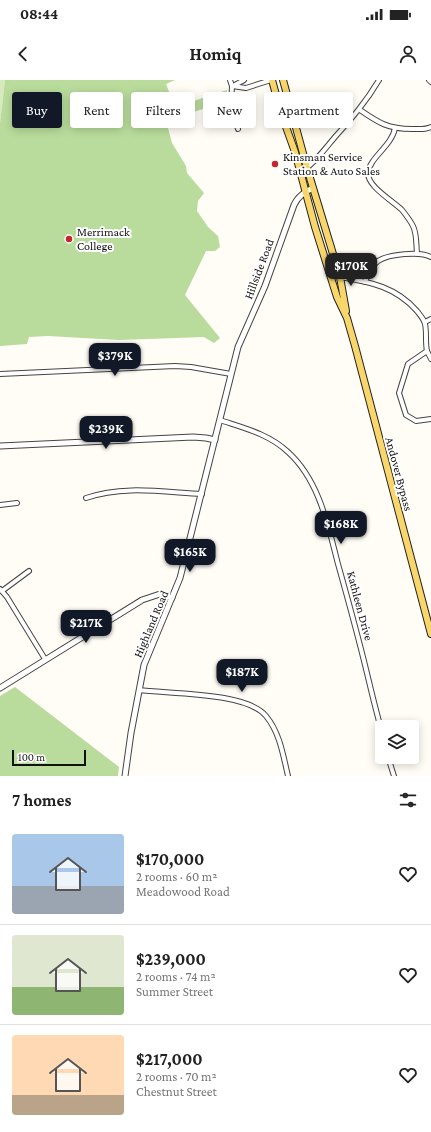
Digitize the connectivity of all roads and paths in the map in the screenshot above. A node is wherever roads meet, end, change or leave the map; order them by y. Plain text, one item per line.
1 (230, 80) edge
2 (244, 80) edge
3 (272, 80) edge
4 (283, 80) edge
5 (379, 80) edge
6 (232, 86) junction
7 (360, 110) junction
8 (431, 127) edge
9 (395, 128) junction
10 (238, 129) dead end
11 (307, 168) junction
12 (300, 172) junction
13 (313, 188) junction
14 (305, 192) junction
15 (417, 253) junction
16 (431, 257) edge
17 (340, 277) junction
18 (364, 282) junction
19 (347, 318) junction
20 (431, 319) edge
21 (425, 322) junction
22 (427, 351) junction
23 (431, 359) edge
24 (233, 365) joint
25 (0, 374) edge
26 (231, 374) junction
27 (431, 419) edge
28 (220, 420) junction
29 (215, 440) junction
30 (0, 446) edge
31 (202, 494) junction
32 (86, 498) dead end
33 (17, 503) dead end
34 (0, 505) edge
35 (29, 571) dead end
36 (1, 590) edge
37 (172, 598) junction
38 (431, 634) edge
39 (45, 659) junction
40 (0, 688) edge
41 (138, 690) junction
42 (379, 720) edge
43 (390, 764) edge
44 (125, 776) edge
45 (288, 776) edge
46 (394, 776) edge

1 - 6 street
2 - 6 street
3 - 6 street
3 - 12 main road, Andover Bypass
4 - 11 main road, Andover Bypass
5 - 7 street
6 - 10 street
7 - 9 street
7 - 11 street
8 - 9 street
9 - 15 street
11 - 12 street
11 - 13 main road, Andover Bypass
12 - 14 main road, Andover Bypass
13 - 14 street, Hillside Road
13 - 17 main road, Andover Bypass
14 - 19 main road, Andover Bypass
14 - 24 street, Hillside Road
15 - 16 street
15 - 18 street
17 - 18 street
17 - 19 main road, Andover Bypass
18 - 21 street
19 - 38 main road, Andover Bypass
20 - 21 street
21 - 22 street
22 - 23 street
22 - 27 street
24 - 26 street, Highland Road
25 - 26 street
26 - 28 street, Highland Road
28 - 29 street, Highland Road
28 - 42 street, Kathleen Drive
29 - 30 street
29 - 31 street, Highland Road
31 - 32 street
31 - 37 street, Highland Road
33 - 34 street
35 - 36 street
36 - 39 street
37 - 39 street
37 - 41 street, Highland Road
39 - 40 street
41 - 44 street, Highland Road
41 - 45 street
43 - 46 street

